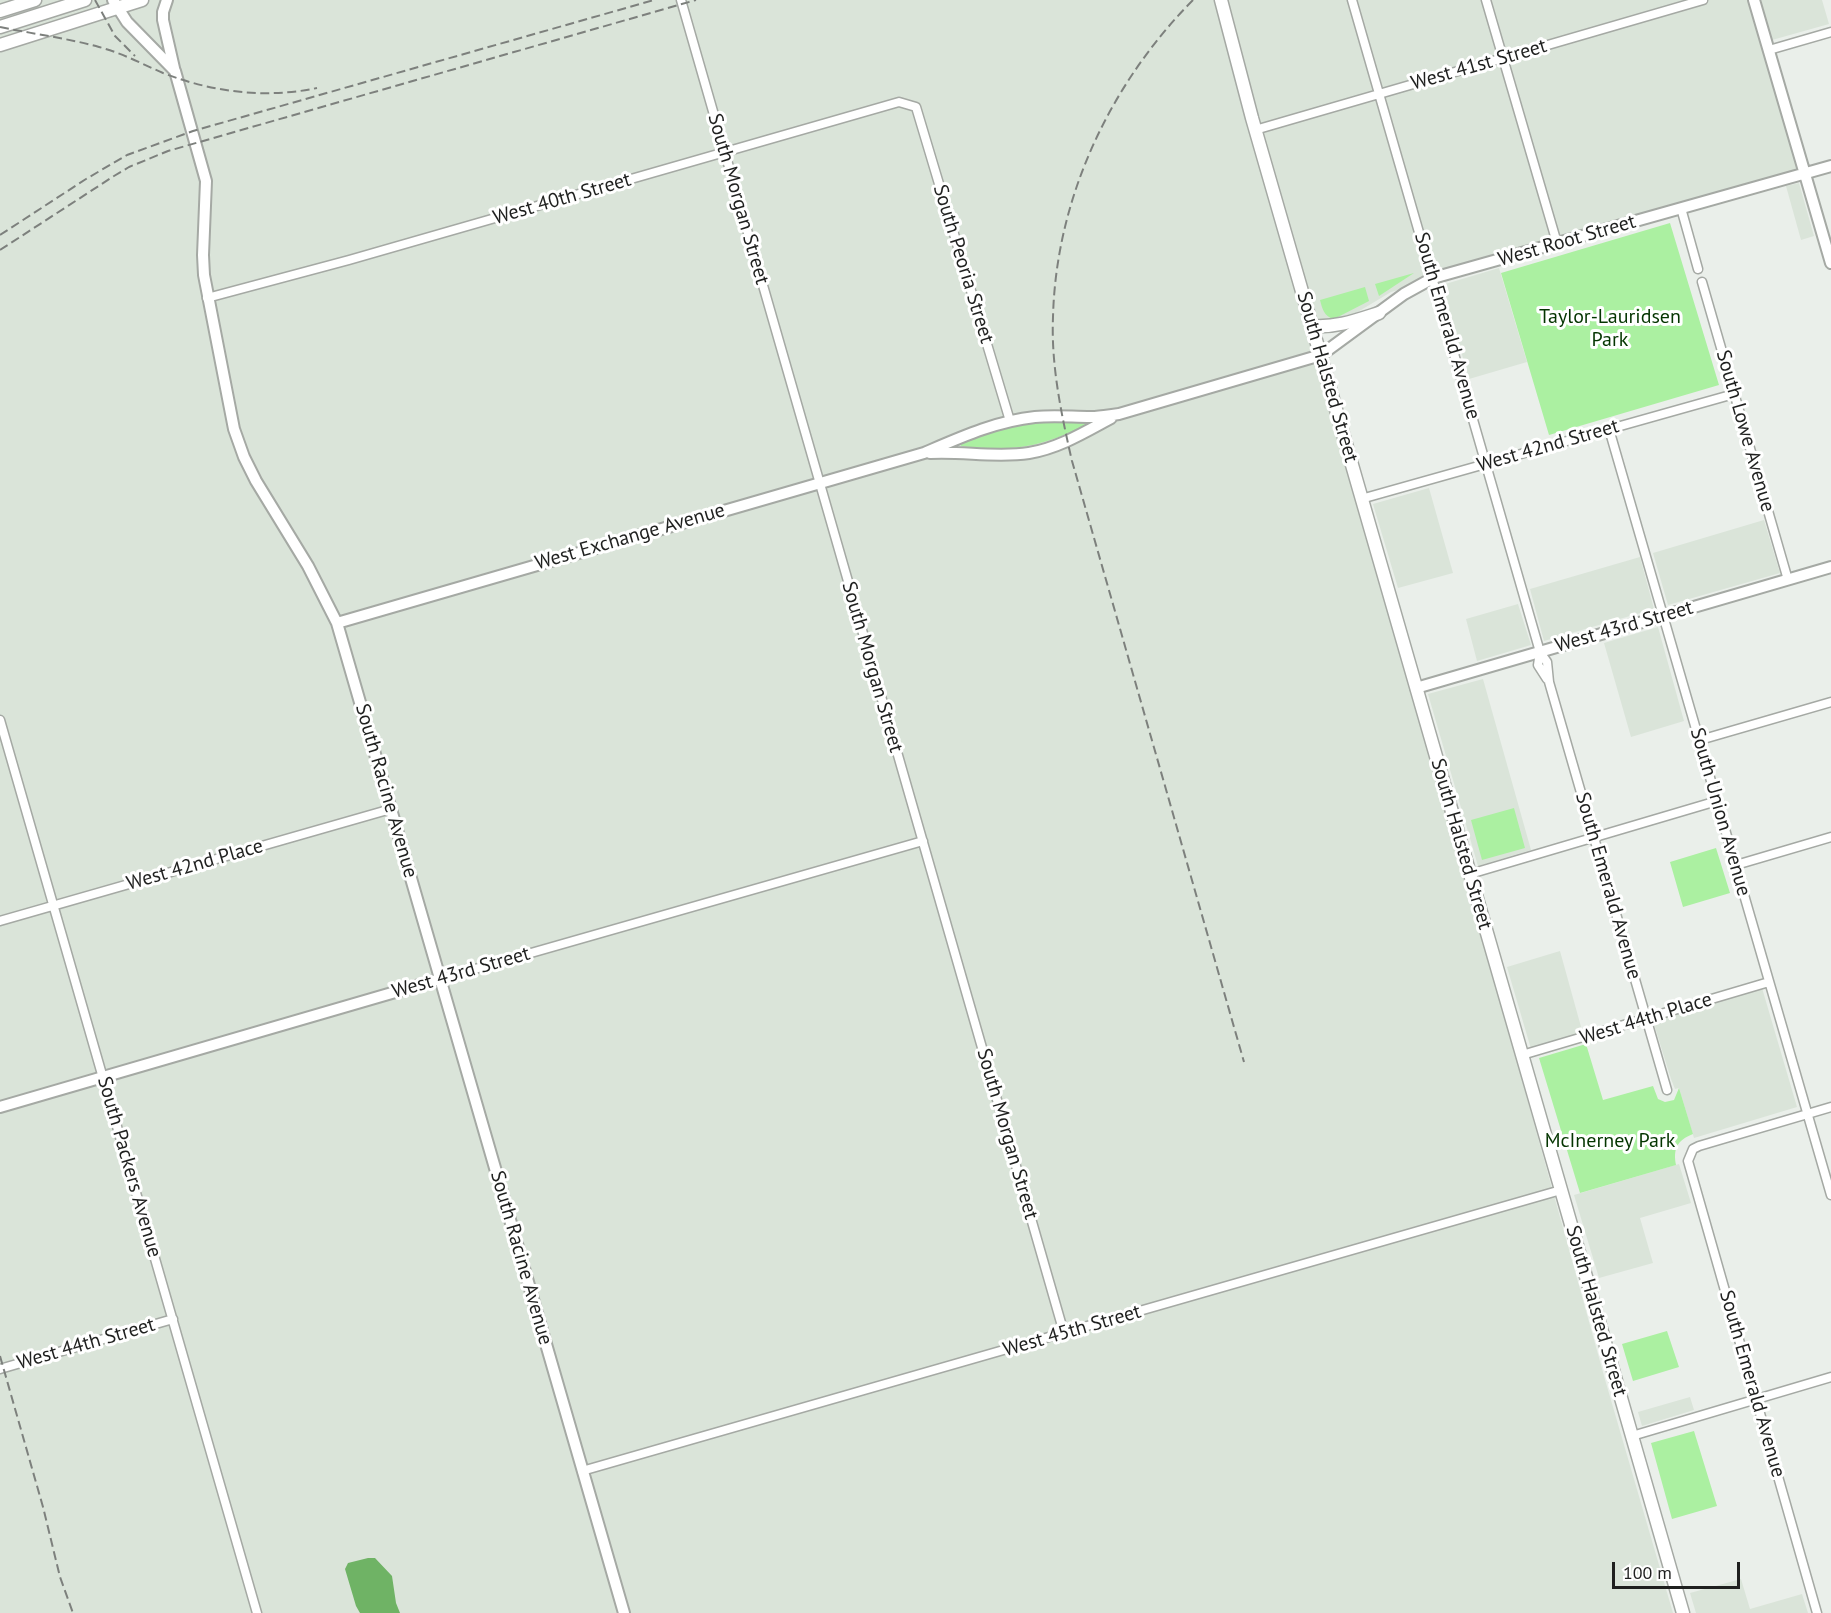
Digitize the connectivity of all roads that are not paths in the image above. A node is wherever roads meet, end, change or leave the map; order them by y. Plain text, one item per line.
1 (35, 0) edge
2 (85, 0) edge
3 (142, 0) edge
4 (167, 0) edge
5 (681, 0) edge
6 (1214, 0) edge
7 (1221, 0) edge
8 (1352, 0) edge
9 (1486, 0) edge
10 (1703, 0) edge
11 (1754, 0) edge
12 (115, 4) edge
13 (0, 11) edge
14 (0, 27) edge
15 (1831, 32) edge
16 (0, 45) edge
17 (1769, 50) junction
18 (1503, 58) junction
19 (175, 71) junction
20 (1239, 75) junction
21 (1380, 94) junction
22 (916, 107) joint
23 (1256, 130) junction
24 (725, 152) junction
25 (1831, 166) edge
26 (1805, 173) junction
27 (1681, 208) junction
28 (1557, 243) junction
29 (1831, 263) edge
30 (1698, 269) dead end
31 (1433, 278) junction
32 (1702, 282) dead end
33 (207, 298) junction
34 (1379, 313) junction
35 (1312, 326) junction
36 (1321, 355) junction
37 (1734, 393) junction
38 (1119, 414) junction
39 (1010, 421) junction
40 (1609, 429) junction
41 (924, 453) junction
42 (1486, 464) junction
43 (819, 483) junction
44 (1361, 499) junction
45 (1831, 567) edge
46 (1788, 580) junction
47 (1664, 616) junction
48 (337, 622) junction
49 (1540, 652) junction
50 (1416, 688) junction
51 (1831, 702) edge
52 (0, 720) edge
53 (2, 736) edge
54 (1700, 740) junction
55 (1717, 801) junction
56 (391, 809) junction
57 (1594, 837) junction
58 (1831, 837) edge
59 (923, 841) junction
60 (1736, 865) junction
61 (1470, 874) junction
62 (53, 906) junction
63 (0, 921) edge
64 (440, 979) junction
65 (1769, 982) junction
66 (1646, 1018) junction
67 (1522, 1055) junction
68 (104, 1078) junction
69 (1666, 1090) dead end
70 (0, 1107) edge
71 (1831, 1107) edge
72 (1808, 1114) junction
73 (1561, 1190) junction
74 (1831, 1195) edge
75 (173, 1319) junction
76 (1064, 1333) junction
77 (0, 1369) edge
78 (1831, 1377) edge
79 (1756, 1399) junction
80 (1632, 1436) junction
81 (582, 1471) junction
82 (257, 1613) edge
83 (624, 1613) edge
84 (1683, 1613) edge
85 (1817, 1613) edge

1 - 13 main road
2 - 14 main road
3 - 12 main road
4 - 19 street
5 - 24 street, South Morgan Street
6 - 20 main road, South Halsted Street
7 - 20 main road, South Halsted Street
8 - 21 street, South Emerald Avenue
9 - 18 street
10 - 18 street, West 41st Street
11 - 17 street
12 - 16 main road
12 - 19 street, South Racine Avenue
15 - 17 street
17 - 26 street
18 - 21 street, West 41st Street
18 - 28 street
19 - 33 street, South Racine Avenue
20 - 23 main road, South Halsted Street
21 - 23 street, West 41st Street
21 - 31 street, South Emerald Avenue
22 - 24 street, West 40th Street
22 - 39 street, South Peoria Street
23 - 35 main road, South Halsted Street
24 - 33 street, West 40th Street
24 - 43 street, South Morgan Street
25 - 26 street, West Root Street
26 - 27 street, West Root Street
26 - 29 street
27 - 28 street, West Root Street
27 - 30 street
28 - 31 street, West Root Street
31 - 34 street, West Root Street
31 - 42 street, South Emerald Avenue
32 - 37 street, South Lowe Avenue
33 - 48 street, South Racine Avenue
34 - 35 main road
34 - 36 street, West Root Street
35 - 36 main road, South Halsted Street
36 - 38 street, West Exchange Avenue
36 - 44 main road, South Halsted Street
37 - 40 street, West 42nd Street
37 - 46 street, South Lowe Avenue
38 - 39 street, West Exchange Avenue
38 - 41 street, West Exchange Avenue
39 - 41 street, West Exchange Avenue
40 - 42 street, West 42nd Street
40 - 47 street, South Union Avenue
41 - 43 street, West Exchange Avenue
42 - 44 street, West 42nd Street
42 - 49 street, South Emerald Avenue
43 - 48 street, West Exchange Avenue
43 - 59 street, South Morgan Street
44 - 50 main road, South Halsted Street
45 - 46 street, West 43rd Street
46 - 47 street, West 43rd Street
47 - 49 street, West 43rd Street
47 - 54 street, South Union Avenue
48 - 56 street, South Racine Avenue
49 - 50 street, West 43rd Street
49 - 57 street, South Emerald Avenue
50 - 61 main road, South Halsted Street
51 - 54 street
52 - 53 street, South Packers Avenue
53 - 62 street, South Packers Avenue
54 - 55 street, South Union Avenue
55 - 57 street
55 - 60 street, South Union Avenue
56 - 62 street, West 42nd Place
56 - 64 street, South Racine Avenue
57 - 61 street
57 - 66 street, South Emerald Avenue
58 - 60 street
59 - 64 street, West 43rd Street
59 - 76 street, South Morgan Street
60 - 65 street, South Union Avenue
61 - 67 main road, South Halsted Street
62 - 63 street, West 42nd Place
62 - 68 street, South Packers Avenue
64 - 68 street, West 43rd Street
64 - 81 street, South Racine Avenue
65 - 66 street, West 44th Place
65 - 72 street, South Union Avenue
66 - 67 street, West 44th Place
66 - 69 street, South Emerald Avenue
67 - 73 main road, South Halsted Street
68 - 70 street, West 43rd Street
68 - 75 street, South Packers Avenue
71 - 72 street
72 - 74 street, South Union Avenue
72 - 79 street, South Emerald Avenue
73 - 76 street, West 45th Street
73 - 80 main road, South Halsted Street
75 - 77 street, West 44th Street
75 - 82 street, South Packers Avenue
76 - 81 street, West 45th Street
78 - 79 street
79 - 80 street
79 - 85 street, South Emerald Avenue
80 - 84 main road, South Halsted Street
81 - 83 street, South Racine Avenue

